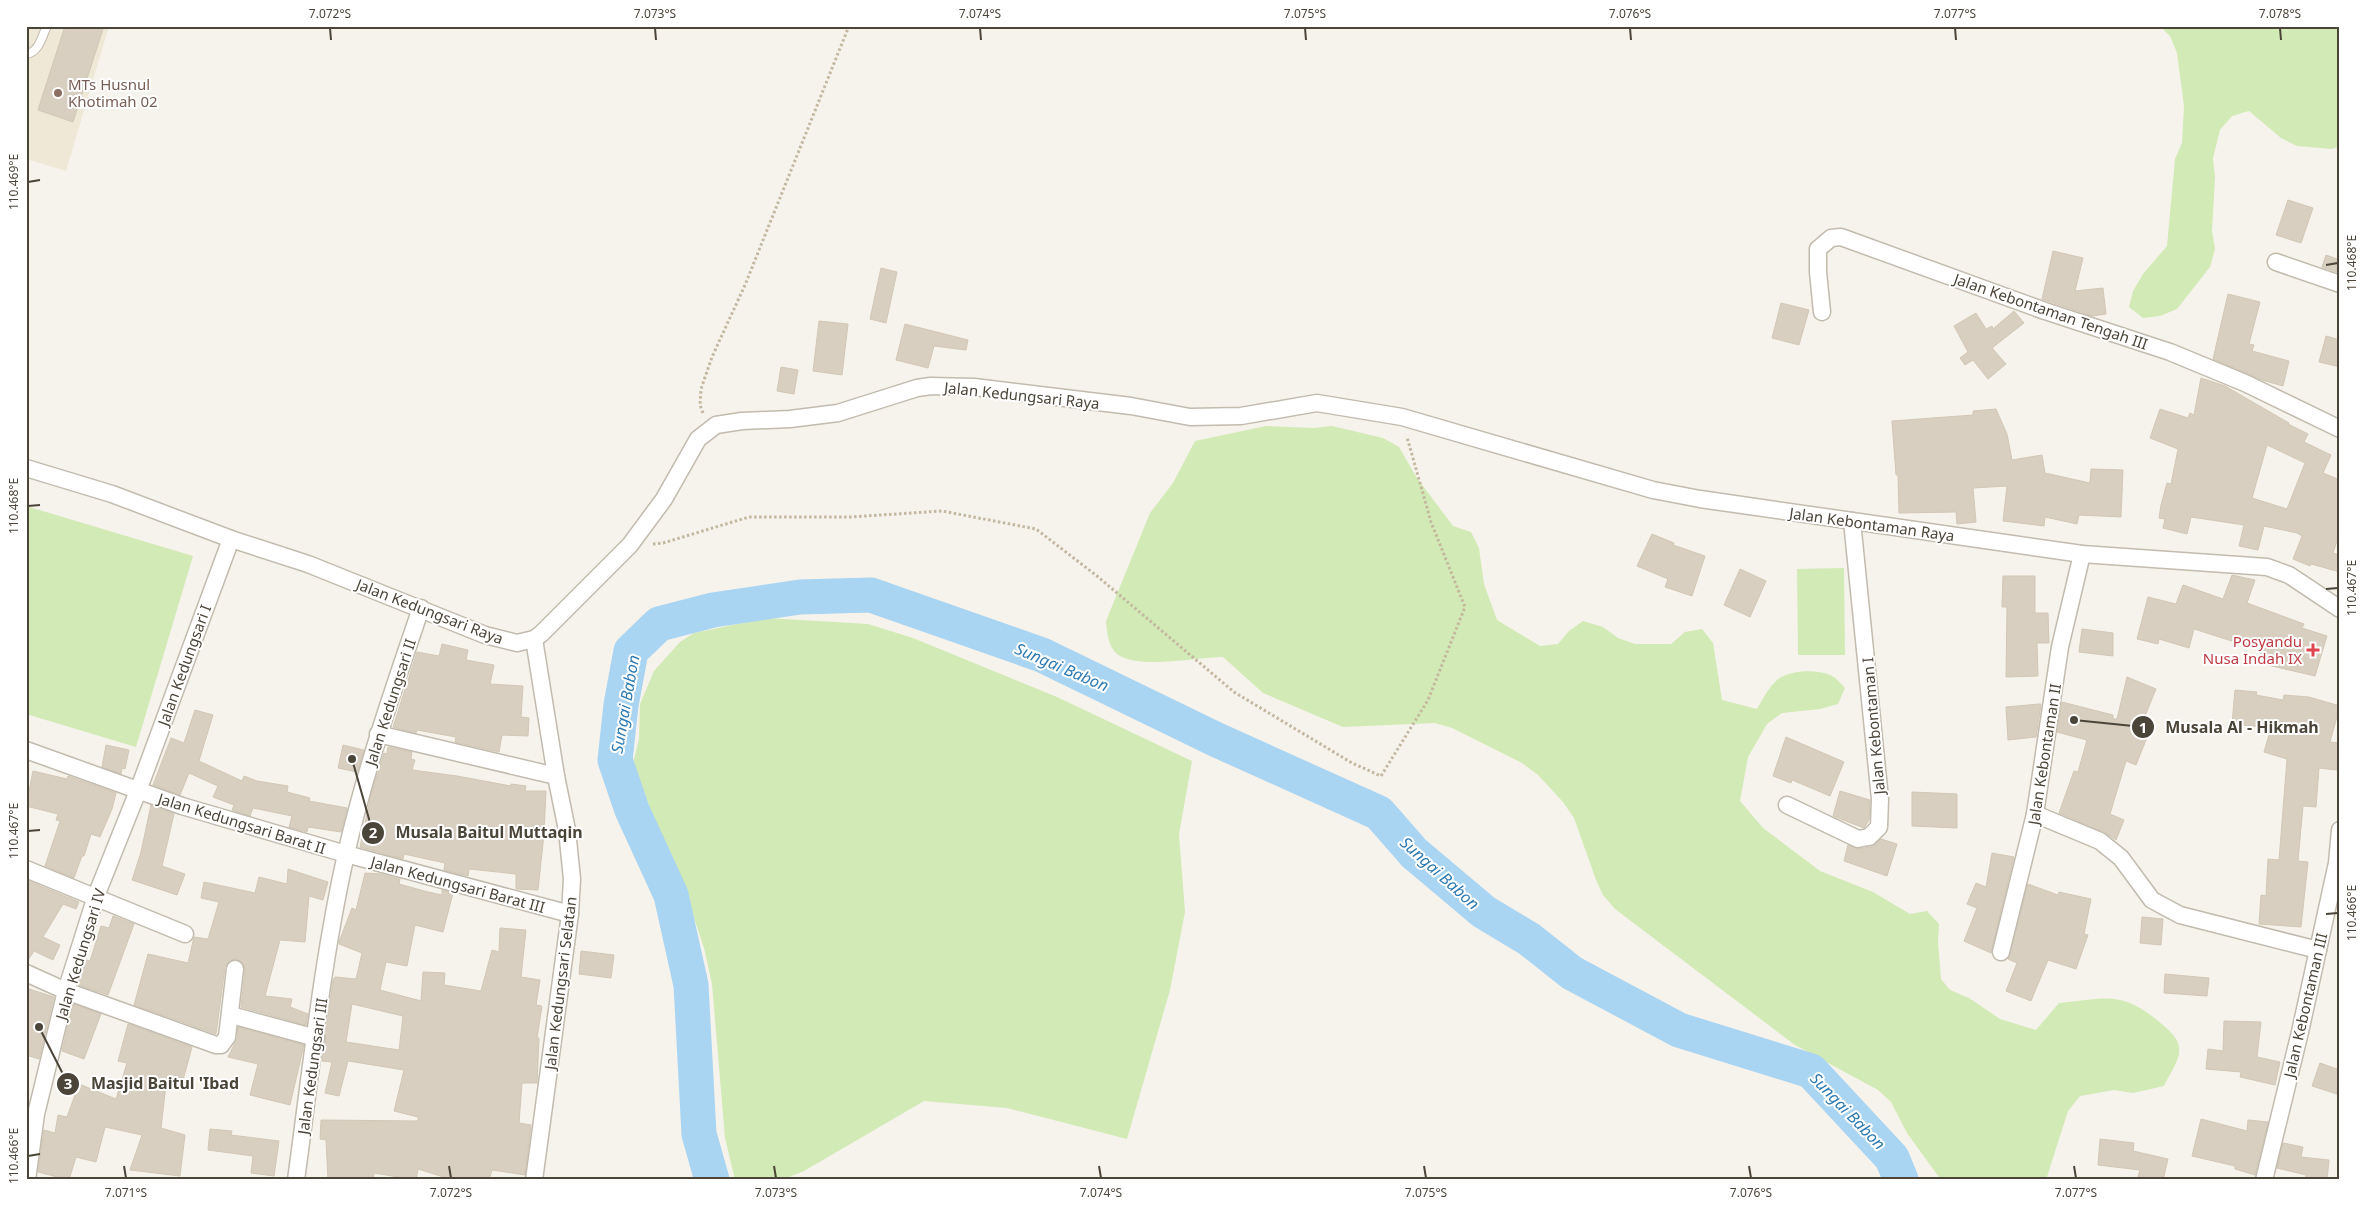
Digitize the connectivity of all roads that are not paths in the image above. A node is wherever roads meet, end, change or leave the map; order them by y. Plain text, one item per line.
1 (47, 26) edge
2 (26, 54) edge
3 (2276, 262) dead end
4 (2340, 284) edge
5 (1822, 312) dead end
6 (1402, 417) joint
7 (2340, 429) edge
8 (26, 468) edge
9 (1852, 521) junction
10 (231, 539) junction
11 (2082, 554) junction
12 (421, 608) junction
13 (2340, 609) edge
14 (534, 639) junction
15 (378, 734) junction
16 (26, 750) edge
17 (556, 776) junction
18 (138, 792) junction
19 (1787, 805) dead end
20 (2035, 814) junction
21 (2340, 830) edge
22 (346, 854) junction
23 (26, 869) edge
24 (96, 896) junction
25 (570, 914) junction
26 (185, 934) dead end
27 (2318, 950) junction
28 (2001, 952) dead end
29 (327, 953) joint
30 (235, 969) dead end
31 (26, 972) edge
32 (66, 991) junction
33 (231, 1015) junction
34 (316, 1038) junction
35 (26, 1180) edge
36 (296, 1180) edge
37 (534, 1180) edge
38 (2264, 1180) edge

1 - 2 lane
3 - 4 street
5 - 7 street, Jalan Kebontaman Tengah III
6 - 9 street, Jalan Kebontaman Raya
6 - 14 street, Jalan Kedungsari Raya
8 - 10 street, Jalan Kedungsari Raya
9 - 11 street, Jalan Kebontaman Raya
9 - 19 street, Jalan Kebontaman I
10 - 12 street, Jalan Kedungsari Raya
10 - 18 street, Jalan Kedungsari I
11 - 13 street, Jalan Kebontaman Raya
11 - 20 street, Jalan Kebontaman II
12 - 14 street, Jalan Kedungsari Raya
12 - 15 street, Jalan Kedungsari II
14 - 17 street, Jalan Kedungsari Selatan
15 - 17 street
15 - 22 street, Jalan Kedungsari II
16 - 18 street, Jalan Kedungsari Barat II
17 - 25 street, Jalan Kedungsari Selatan
18 - 22 street, Jalan Kedungsari Barat II
18 - 24 street, Jalan Kedungsari IV
20 - 27 street
20 - 28 street, Jalan Kebontaman II
21 - 27 street, Jalan Kebontaman III
22 - 25 street, Jalan Kedungsari Barat III
22 - 29 street, Jalan Kedungsari II
23 - 24 street
24 - 26 street
24 - 32 street, Jalan Kedungsari IV
25 - 37 street, Jalan Kedungsari Selatan
27 - 38 street, Jalan Kebontaman III
29 - 34 street, Jalan Kedungsari III
30 - 33 street
31 - 32 street
32 - 33 street
32 - 35 street, Jalan Kedungsari IV
33 - 34 street
34 - 36 street, Jalan Kedungsari III

